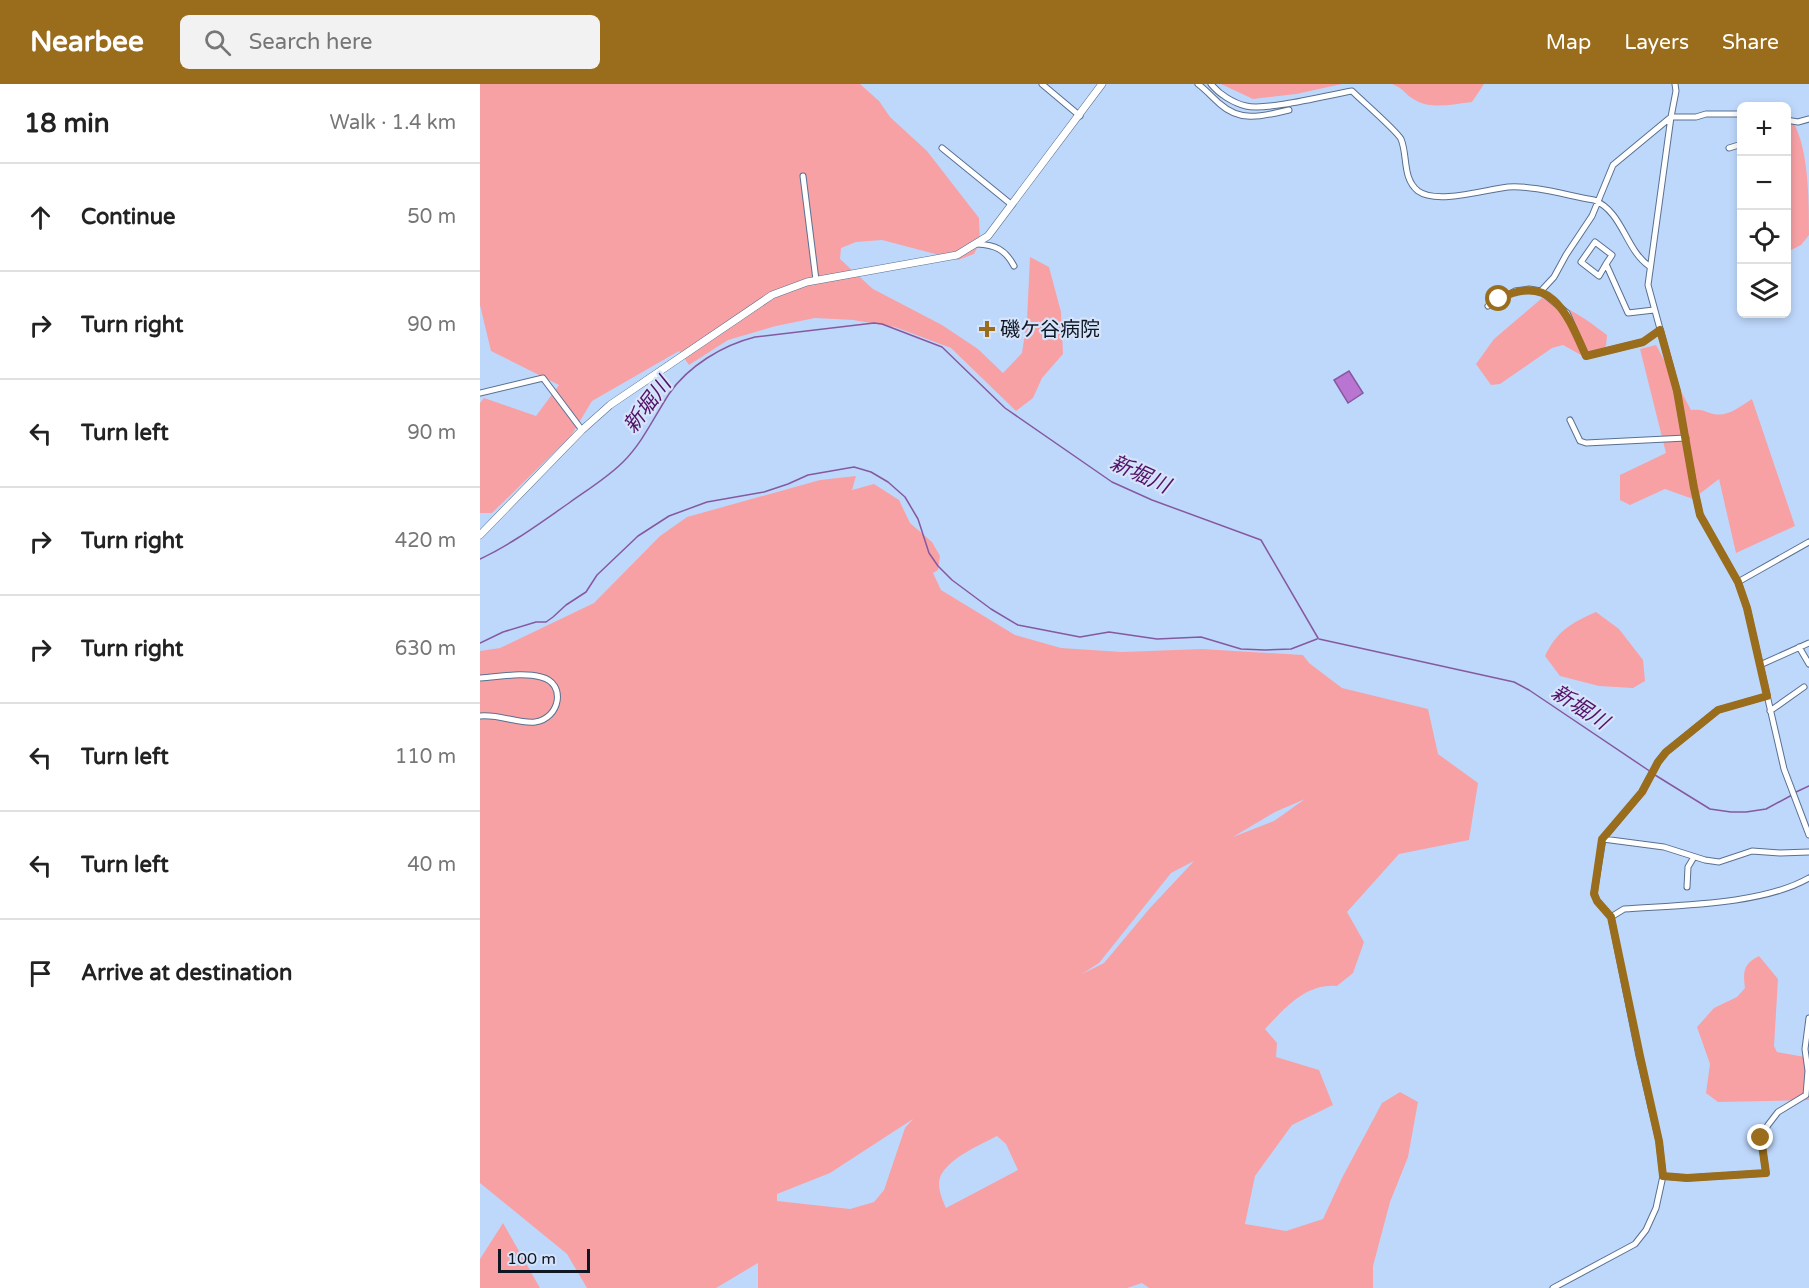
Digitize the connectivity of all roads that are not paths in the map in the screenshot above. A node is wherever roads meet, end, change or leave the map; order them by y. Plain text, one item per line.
1 (1042, 84) edge
2 (1102, 84) edge
3 (1198, 84) edge
4 (1210, 84) edge
5 (1675, 84) edge
6 (1289, 110) dead end
7 (1737, 114) edge
8 (1080, 116) junction
9 (1671, 117) junction
10 (1809, 119) edge
11 (1791, 121) edge
12 (1737, 146) edge
13 (942, 148) dead end
14 (1729, 148) dead end
15 (803, 176) dead end
16 (1598, 202) junction
17 (1012, 205) junction
18 (977, 244) junction
19 (1606, 264) junction
20 (1014, 266) dead end
21 (1649, 267) junction
22 (816, 280) junction
23 (1541, 291) junction
24 (1488, 306) dead end
25 (1654, 310) junction
26 (1660, 330) junction
27 (480, 393) edge
28 (1570, 420) dead end
29 (582, 430) junction
30 (1686, 438) junction
31 (480, 535) edge
32 (1809, 542) edge
33 (1738, 582) junction
34 (1809, 643) edge
35 (1799, 647) junction
36 (1809, 664) edge
37 (1760, 665) junction
38 (480, 678) edge
39 (1803, 687) dead end
40 (1767, 696) junction
41 (1770, 711) junction
42 (480, 716) edge
43 (1809, 835) edge
44 (1602, 839) junction
45 (1809, 852) edge
46 (1694, 857) junction
47 (1809, 878) edge
48 (1687, 887) dead end
49 (1611, 917) junction
50 (1809, 1018) edge
51 (1663, 1176) junction
52 (1553, 1288) edge

1 - 8 street
2 - 8 street
3 - 6 street
4 - 16 street
5 - 9 street
7 - 9 street
8 - 17 street
9 - 16 street
9 - 21 street
10 - 11 street
12 - 14 street
13 - 17 street
15 - 22 street
16 - 21 street
16 - 23 street
17 - 18 street
18 - 20 street
18 - 22 street
19 - 19 street
19 - 25 street
21 - 25 street
22 - 29 street
23 - 24 street
23 - 26 street
25 - 26 street
26 - 30 street
27 - 29 street
28 - 30 street
29 - 31 street
30 - 33 street
32 - 33 street
33 - 37 street
34 - 35 street
35 - 36 street
35 - 37 street
37 - 40 street
38 - 42 street
39 - 41 street
40 - 41 street
40 - 44 street
41 - 43 street
44 - 46 street
44 - 49 street
45 - 46 street
46 - 48 street
47 - 49 street
49 - 51 street
50 - 51 street
51 - 52 street

